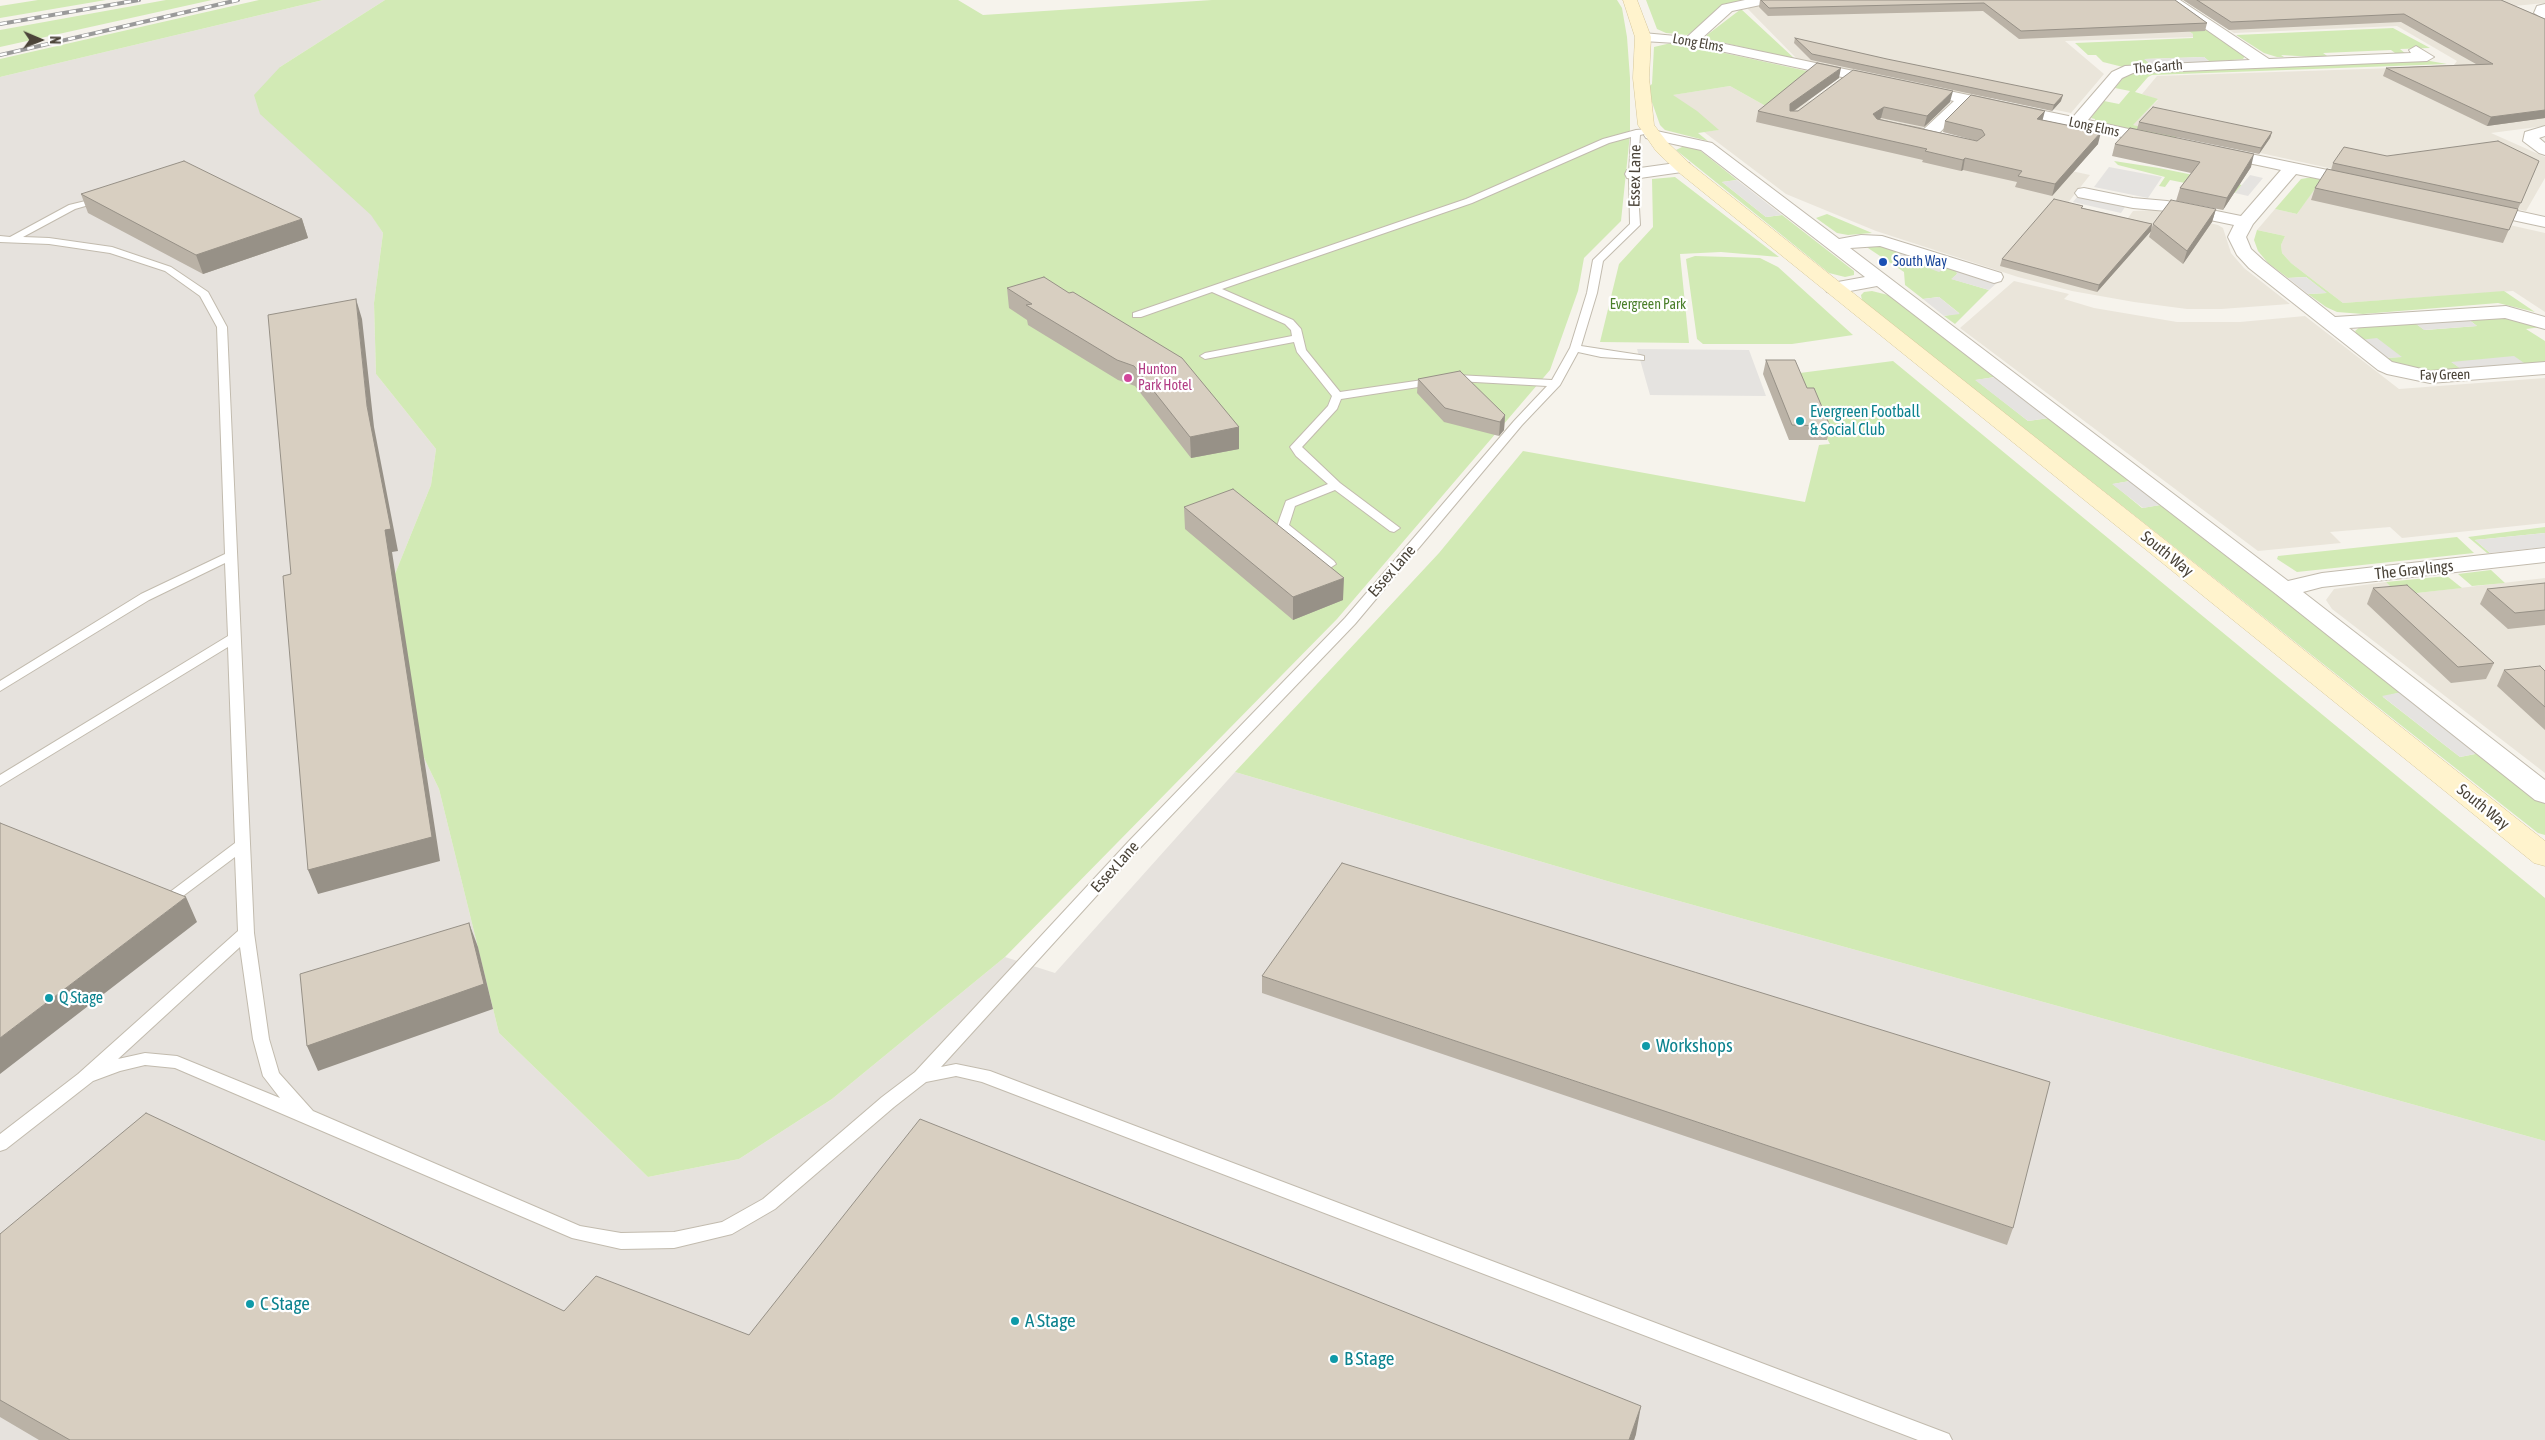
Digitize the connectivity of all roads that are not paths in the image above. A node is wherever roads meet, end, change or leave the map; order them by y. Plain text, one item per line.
1 (1630, 0) edge
2 (1765, 0) edge
3 (2171, 0) edge
4 (2545, 8) edge
5 (2545, 16) edge
6 (1643, 37) junction
7 (1691, 41) junction
8 (2416, 50) dead end
9 (2264, 62) junction
10 (1964, 100) junction
11 (2076, 124) junction
12 (1881, 125) edge
13 (1646, 131) junction
14 (2545, 131) edge
15 (1928, 134) junction
16 (1947, 140) edge
17 (2170, 143) edge
18 (2198, 148) edge
19 (2545, 150) edge
20 (1683, 168) junction
21 (2292, 168) junction
22 (1634, 174) junction
23 (2380, 186) edge
24 (2084, 194) dead end
25 (109, 196) edge
26 (2467, 205) edge
27 (2245, 222) junction
28 (2545, 222) edge
29 (6, 239) edge
30 (1835, 245) junction
31 (1994, 277) dead end
32 (1882, 280) junction
33 (1834, 288) junction
34 (1216, 290) junction
35 (1137, 315) dead end
36 (2331, 323) junction
37 (2545, 323) edge
38 (1297, 338) junction
39 (1574, 348) junction
40 (1205, 356) dead end
41 (1640, 358) dead end
42 (2545, 368) edge
43 (1556, 383) junction
44 (1337, 396) junction
45 (1336, 485) junction
46 (1394, 528) dead end
47 (2545, 555) edge
48 (230, 556) junction
49 (1330, 564) edge
50 (2284, 589) junction
51 (235, 637) junction
52 (0, 687) edge
53 (0, 781) edge
54 (2545, 794) edge
55 (243, 844) junction
56 (2545, 856) edge
57 (178, 892) edge
58 (246, 933) junction
59 (921, 1077) junction
60 (84, 1079) junction
61 (307, 1116) junction
62 (0, 1144) edge
63 (1942, 1440) edge

1 - 6 street
2 - 7 street
3 - 9 street
4 - 5 street
6 - 7 street, Long Elms
6 - 13 street
7 - 10 street, Long Elms
8 - 9 street, The Garth
9 - 11 street, The Garth
10 - 11 street, Long Elms
10 - 15 street
11 - 17 street, Long Elms
12 - 15 street
13 - 20 street, South Way
13 - 22 lane, Essex Lane
13 - 30 street
13 - 34 lane
14 - 19 street
15 - 16 street
18 - 21 street
20 - 22 street
20 - 33 street, South Way
21 - 23 street
21 - 27 street, Fay Green
22 - 39 lane, Essex Lane
24 - 27 street
25 - 29 lane
26 - 28 street
27 - 36 street, Fay Green
29 - 48 lane
30 - 31 street
30 - 32 street
32 - 33 street
32 - 50 street
33 - 56 street, South Way
34 - 35 lane
34 - 38 lane
36 - 37 street
36 - 42 street, Fay Green
38 - 40 lane
38 - 44 lane
39 - 41 lane
39 - 43 lane, Essex Lane
43 - 44 lane
43 - 59 lane, Essex Lane
44 - 45 lane
45 - 46 lane
45 - 49 lane
47 - 50 street, The Graylings
48 - 51 lane
48 - 52 lane
50 - 54 street
51 - 53 lane
51 - 55 lane
55 - 57 lane
55 - 58 lane
58 - 60 lane
58 - 61 lane
59 - 61 lane, Essex Lane
59 - 63 lane
60 - 61 lane, Essex Lane
60 - 62 lane

